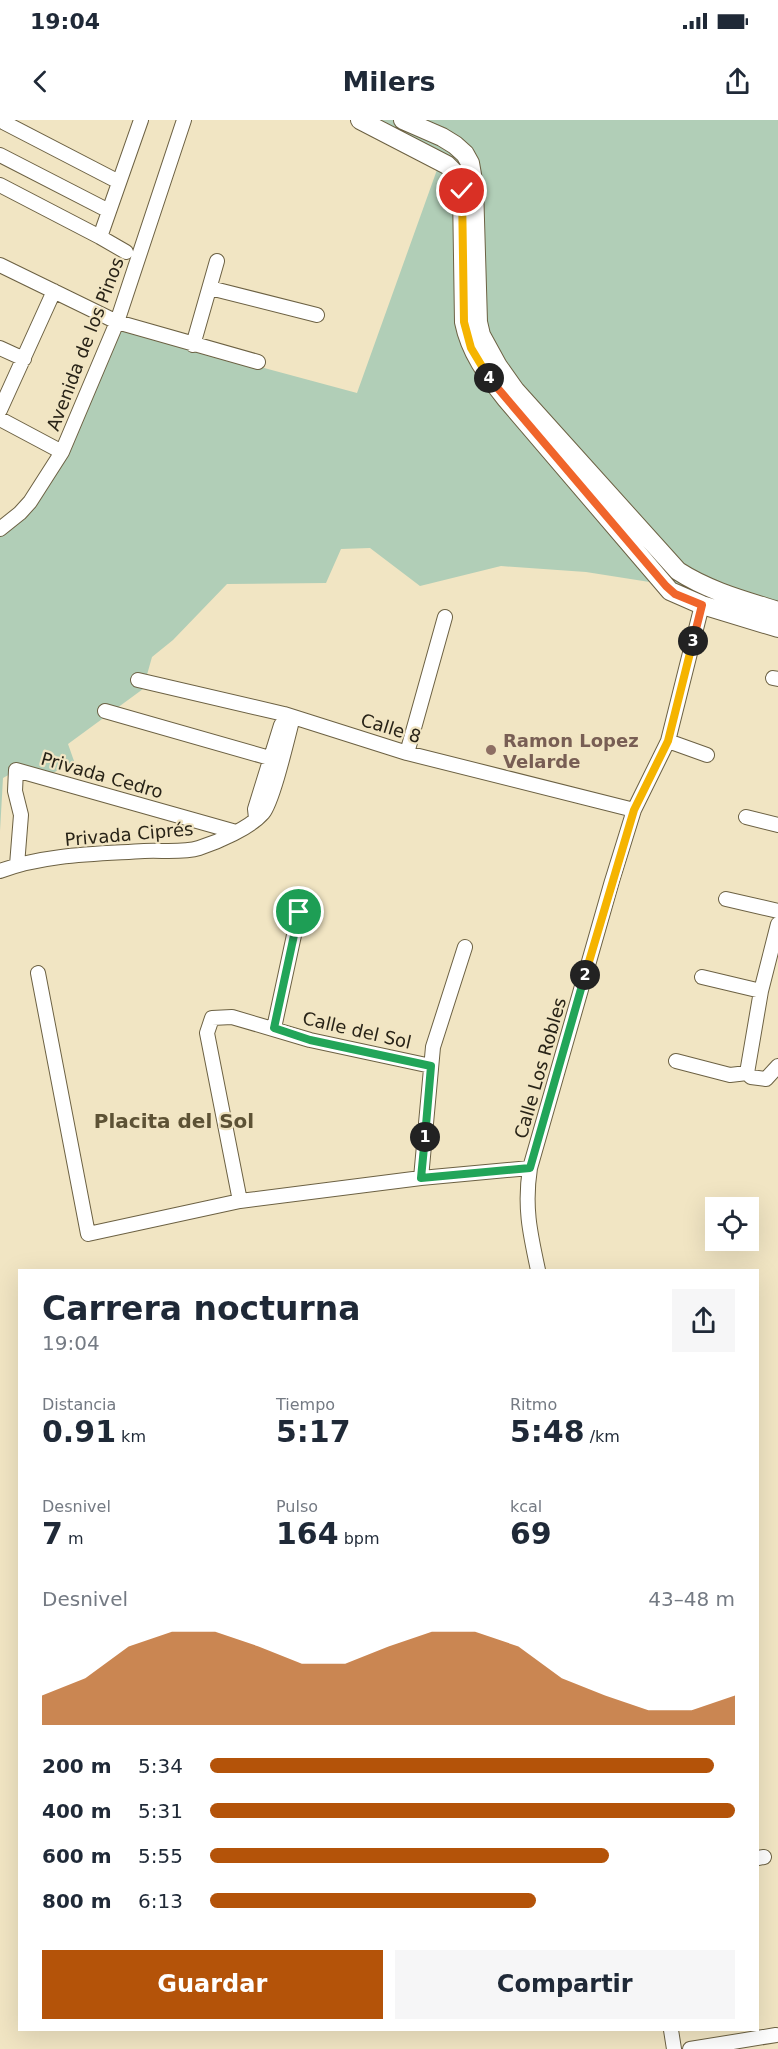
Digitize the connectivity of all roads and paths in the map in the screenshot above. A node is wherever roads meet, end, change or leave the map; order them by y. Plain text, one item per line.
1 (141, 120) edge
2 (184, 120) edge
3 (402, 120) edge
4 (370, 122) edge
5 (4, 126) edge
6 (432, 133) junction
7 (424, 153) junction
8 (0, 155) edge
9 (119, 182) junction
10 (0, 185) edge
11 (109, 211) junction
12 (100, 237) junction
13 (126, 252) dead end
14 (217, 261) dead end
15 (0, 265) edge
16 (210, 288) junction
17 (54, 291) junction
18 (317, 315) dead end
19 (117, 322) junction
20 (193, 345) junction
21 (0, 348) edge
22 (24, 359) junction
23 (258, 362) dead end
24 (0, 410) edge
25 (0, 419) edge
26 (62, 452) junction
27 (1, 526) edge
28 (702, 605) junction
29 (778, 611) edge
30 (445, 617) dead end
31 (778, 628) edge
32 (138, 680) dead end
33 (105, 711) dead end
34 (288, 716) junction
35 (668, 741) junction
36 (407, 753) junction
37 (707, 755) dead end
38 (276, 760) junction
39 (634, 810) junction
40 (746, 817) dead end
41 (778, 825) edge
42 (236, 832) junction
43 (17, 865) junction
44 (0, 871) edge
45 (726, 899) dead end
46 (778, 911) edge
47 (299, 912) dead end
48 (778, 924) edge
49 (465, 947) dead end
50 (38, 973) dead end
51 (702, 977) dead end
52 (761, 991) junction
53 (274, 1028) junction
54 (676, 1061) dead end
55 (431, 1066) junction
56 (778, 1066) edge
57 (747, 1073) junction
58 (530, 1168) junction
59 (421, 1178) junction
60 (240, 1202) junction
61 (538, 1269) edge
62 (671, 2031) edge
63 (776, 2035) dead end
64 (727, 2046) edge
65 (674, 2049) edge
66 (690, 2049) edge

1 - 9 street
2 - 19 street, Avenida de los Pinos
3 - 6 street
4 - 7 street
5 - 9 street
6 - 7 street
6 - 29 street
7 - 28 street
8 - 11 street
9 - 11 street
10 - 12 street
11 - 12 street
12 - 13 street
14 - 16 street
15 - 17 street
16 - 18 street
16 - 20 street
17 - 19 street
17 - 22 street
19 - 20 street
19 - 26 street, Avenida de los Pinos
20 - 23 street
21 - 22 street
22 - 24 street
25 - 26 street
26 - 27 street, Avenida de los Pinos
28 - 31 street
28 - 35 street, Calle Los Robles
30 - 36 street
32 - 34 street, Calle 8
33 - 38 street
34 - 36 street, Calle 8
34 - 38 street, Privada Ciprés
35 - 37 street
35 - 39 street, Calle Los Robles
36 - 39 street, Calle 8
38 - 42 street, Privada Ciprés
39 - 58 street, Calle Los Robles
40 - 41 street
42 - 43 street, Privada Ciprés
42 - 43 street, Privada Cedro
43 - 44 street, Privada Ciprés
45 - 46 street
47 - 53 street
48 - 52 street
49 - 55 street, Calle del Sol
50 - 60 street
51 - 52 street
52 - 57 street
53 - 55 street, Calle del Sol
53 - 60 street, Calle del Sol
54 - 57 street
55 - 59 street, Calle del Sol
56 - 57 street
58 - 59 street
58 - 61 street, Calle Los Robles
59 - 60 street
62 - 65 street
63 - 64 street
64 - 66 street

